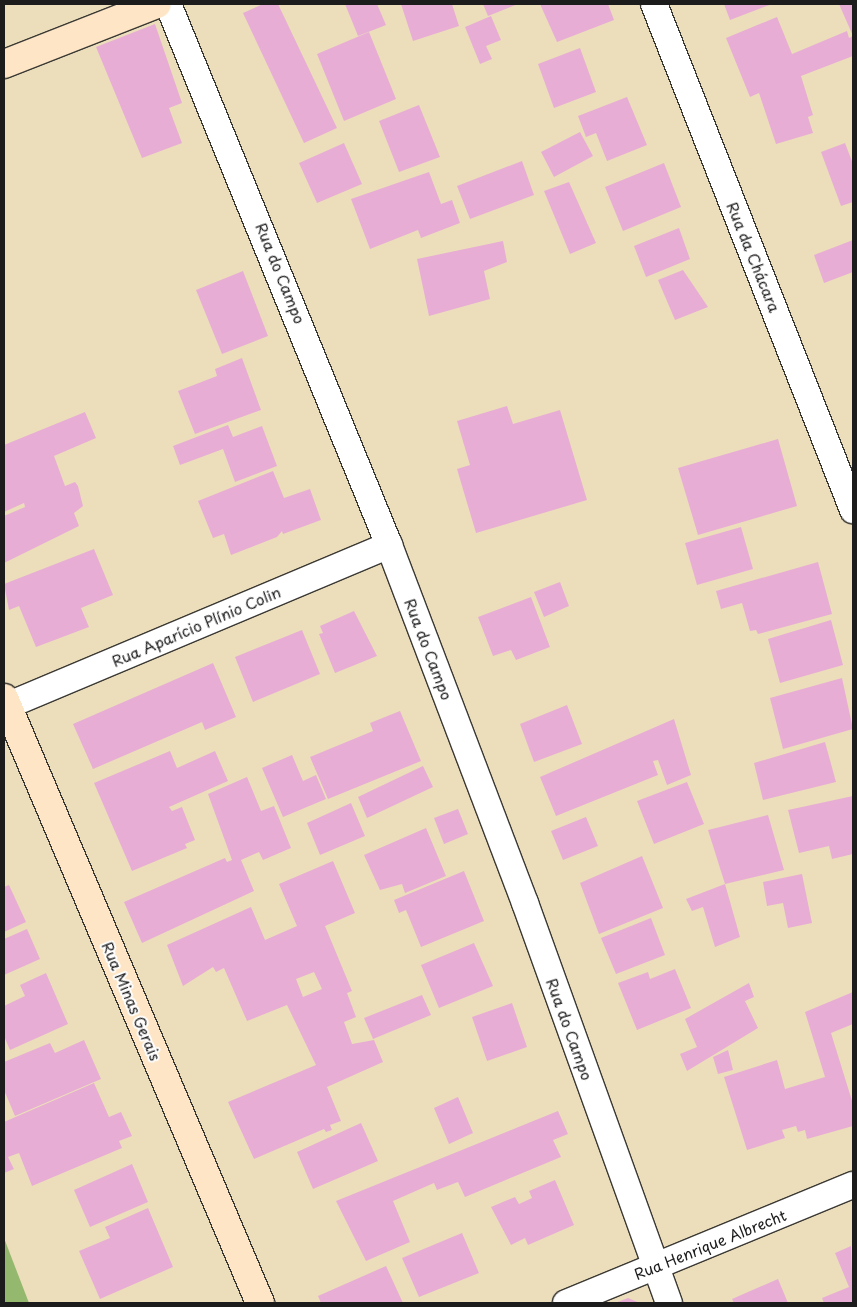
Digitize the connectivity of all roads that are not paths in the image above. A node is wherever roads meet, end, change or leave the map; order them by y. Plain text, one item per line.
1 (157, 4) edge
2 (168, 4) edge
3 (654, 4) edge
4 (4, 64) edge
5 (853, 510) edge
6 (389, 545) junction
7 (5, 704) edge
8 (853, 1185) edge
9 (654, 1267) junction
10 (260, 1303) edge
11 (566, 1303) edge
12 (669, 1303) edge

1 - 4 main road
2 - 6 street, Rua do Campo
3 - 5 street, Rua da Chácara
6 - 7 street, Rua Aparício Plínio Colin
6 - 9 street, Rua do Campo
7 - 10 main road, Rua Minas Gerais
8 - 9 street, Rua Henrique Albrecht
9 - 11 street, Rua Henrique Albrecht
9 - 12 street, Rua do Campo

